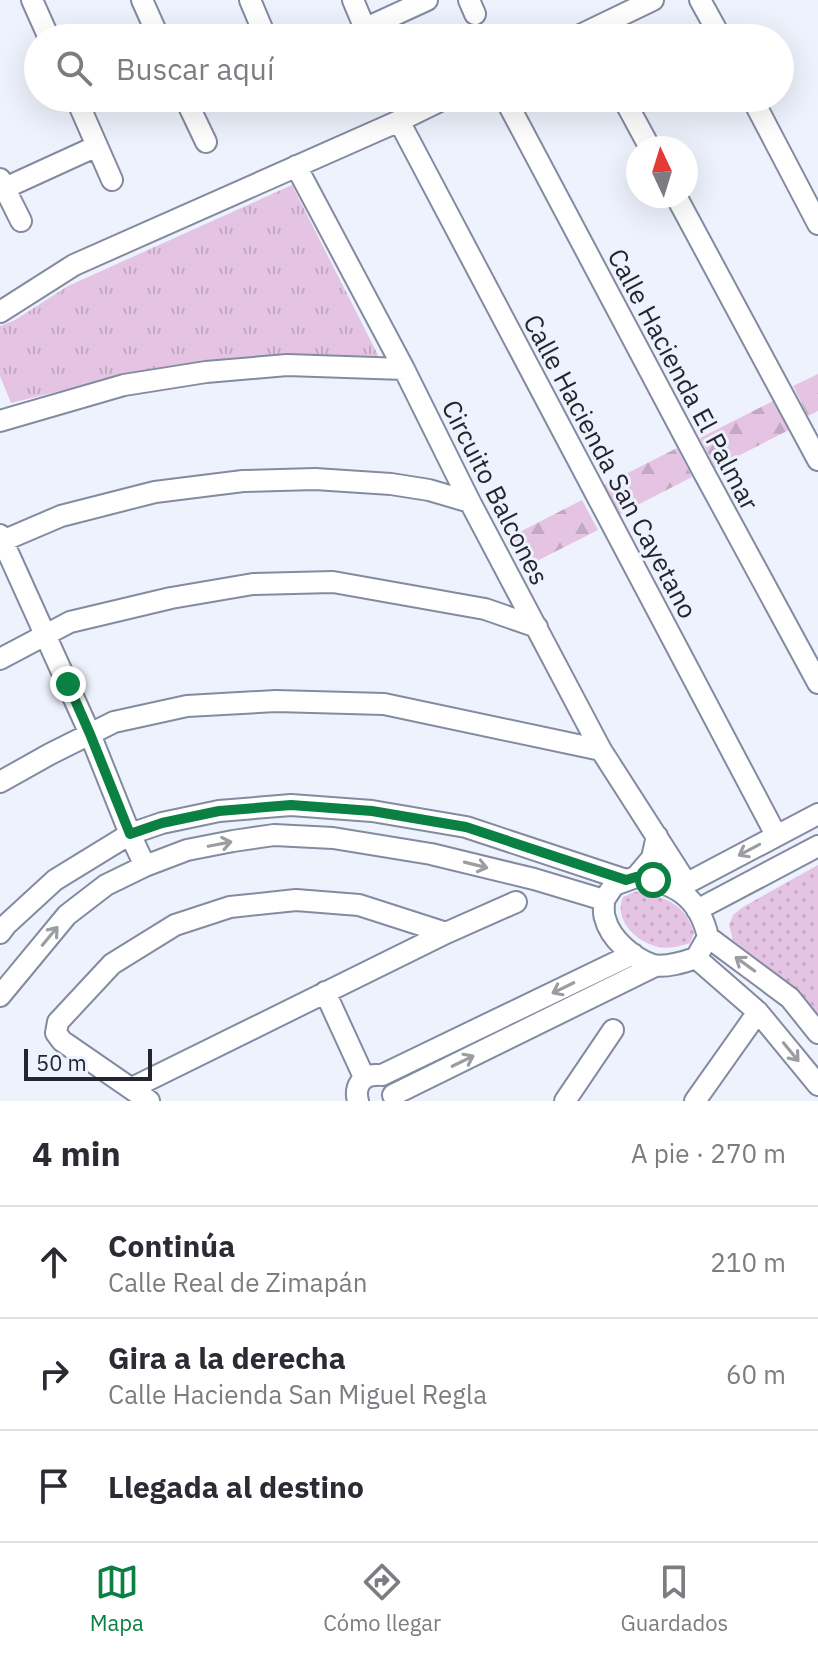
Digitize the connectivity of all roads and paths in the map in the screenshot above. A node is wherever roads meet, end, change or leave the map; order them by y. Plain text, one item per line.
1 (32, 0) edge
2 (142, 0) edge
3 (250, 0) edge
4 (353, 0) edge
5 (427, 0) edge
6 (653, 0) edge
7 (700, 0) edge
8 (43, 24) edge
9 (153, 24) edge
10 (260, 24) edge
11 (364, 24) edge
12 (384, 24) edge
13 (607, 24) edge
14 (713, 24) edge
15 (82, 112) edge
16 (196, 112) edge
17 (417, 112) edge
18 (512, 112) edge
19 (631, 112) edge
20 (759, 112) edge
21 (399, 121) junction
22 (644, 136) edge
23 (206, 142) dead end
24 (97, 146) junction
25 (296, 166) junction
26 (112, 180) dead end
27 (2, 183) edge
28 (682, 208) edge
29 (21, 221) dead end
30 (818, 224) edge
31 (0, 312) edge
32 (404, 369) junction
33 (0, 421) edge
34 (818, 460) edge
35 (470, 502) junction
36 (1, 539) edge
37 (537, 627) junction
38 (45, 635) junction
39 (0, 659) edge
40 (818, 683) edge
41 (90, 734) junction
42 (601, 750) junction
43 (0, 782) edge
44 (818, 814) edge
45 (130, 834) junction
46 (776, 835) junction
47 (657, 836) junction
48 (818, 846) edge
49 (145, 866) junction
50 (631, 879) junction
51 (681, 886) junction
52 (604, 900) junction
53 (516, 902) dead end
54 (697, 910) junction
55 (0, 933) edge
56 (446, 933) junction
57 (708, 937) junction
58 (633, 954) junction
59 (696, 958) junction
60 (655, 966) junction
61 (325, 992) junction
62 (0, 996) edge
63 (758, 1012) junction
64 (613, 1030) dead end
65 (818, 1033) edge
66 (818, 1085) edge
67 (132, 1088) junction
68 (360, 1089) edge
69 (392, 1098) edge
70 (149, 1101) edge
71 (565, 1101) edge
72 (695, 1101) edge

1 - 8 street
2 - 9 street
3 - 10 street
4 - 11 street
5 - 12 street
6 - 13 street
7 - 14 street
15 - 24 street
16 - 23 street
17 - 21 street
18 - 40 street, Calle Hacienda El Palmar
19 - 22 street
20 - 30 street
21 - 25 street
21 - 46 street, Calle Hacienda San Cayetano
24 - 26 street
24 - 27 street
25 - 31 street
25 - 32 street, Circuito Balcones
27 - 29 street
28 - 34 street
32 - 33 street
32 - 35 street, Circuito Balcones
35 - 36 street
35 - 37 street, Circuito Balcones
36 - 38 street
37 - 38 street
37 - 42 street, Circuito Balcones
38 - 39 street
38 - 41 street
41 - 42 street
41 - 43 street
41 - 45 street
42 - 47 street, Circuito Balcones
44 - 46 street
45 - 49 street
45 - 50 street
45 - 55 street
46 -> 51 street
47 - 50 street
47 - 51 street, Circuito Balcones
48 - 54 street
49 -> 52 street
62 -> 49 street
50 - 51 street
50 - 52 street
51 - 54 street
52 - 58 street
53 - 56 street
54 - 57 street
56 - 61 street
56 - 67 street
57 - 59 street
65 -> 57 street
58 - 60 street
58 -> 68 street
59 - 60 street
59 - 63 street
69 -> 60 street
61 - 67 street
61 - 68 street
63 -> 66 street
63 - 72 street
64 - 71 street
67 - 70 street
68 - 69 street

